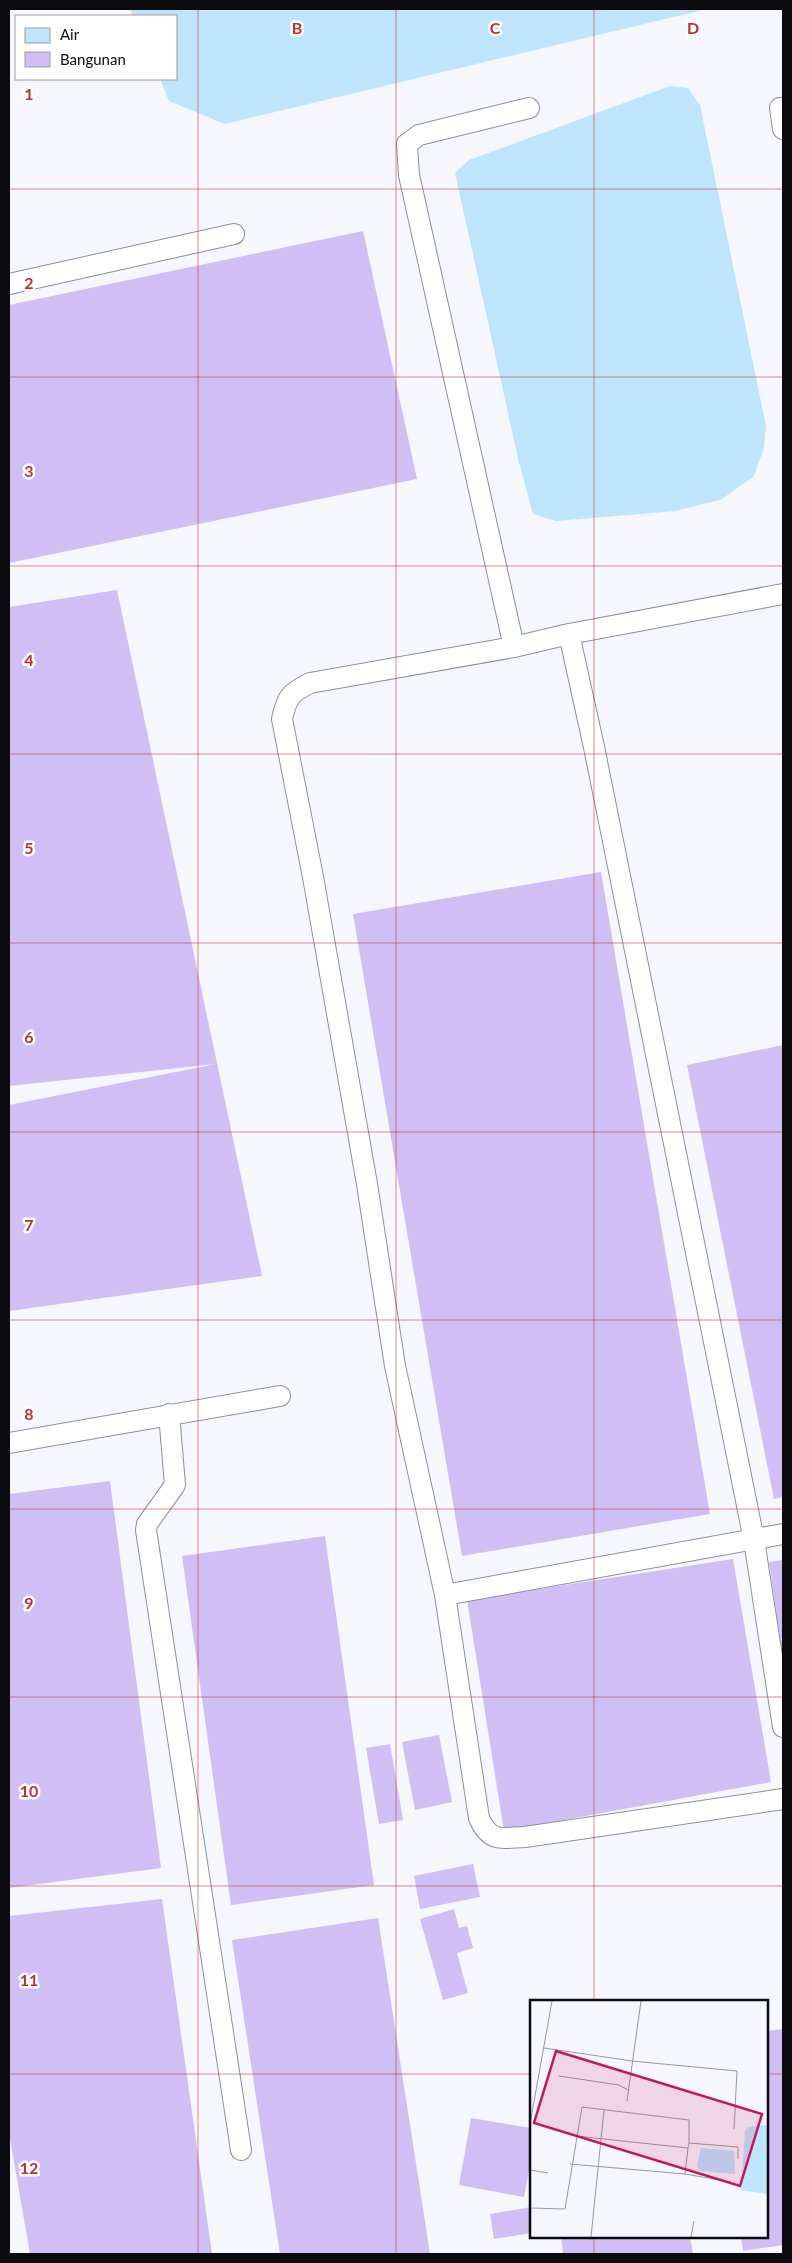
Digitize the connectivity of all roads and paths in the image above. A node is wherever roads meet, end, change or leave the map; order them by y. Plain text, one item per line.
1 (529, 108) dead end
2 (780, 108) dead end
3 (783, 129) edge
4 (234, 234) dead end
5 (9, 284) edge
6 (783, 594) edge
7 (569, 634) junction
8 (514, 647) junction
9 (280, 1396) dead end
10 (169, 1414) junction
11 (9, 1443) edge
12 (783, 1534) edge
13 (754, 1540) junction
14 (445, 1595) junction
15 (783, 1727) edge
16 (783, 1799) edge
17 (241, 2150) dead end

1 - 8 lane
2 - 3 lane
4 - 5 lane
6 - 7 lane
7 - 8 lane
7 - 13 lane
8 - 14 lane
9 - 10 lane
10 - 11 lane
10 - 17 lane
12 - 13 lane
13 - 14 lane
13 - 15 lane
14 - 16 lane

